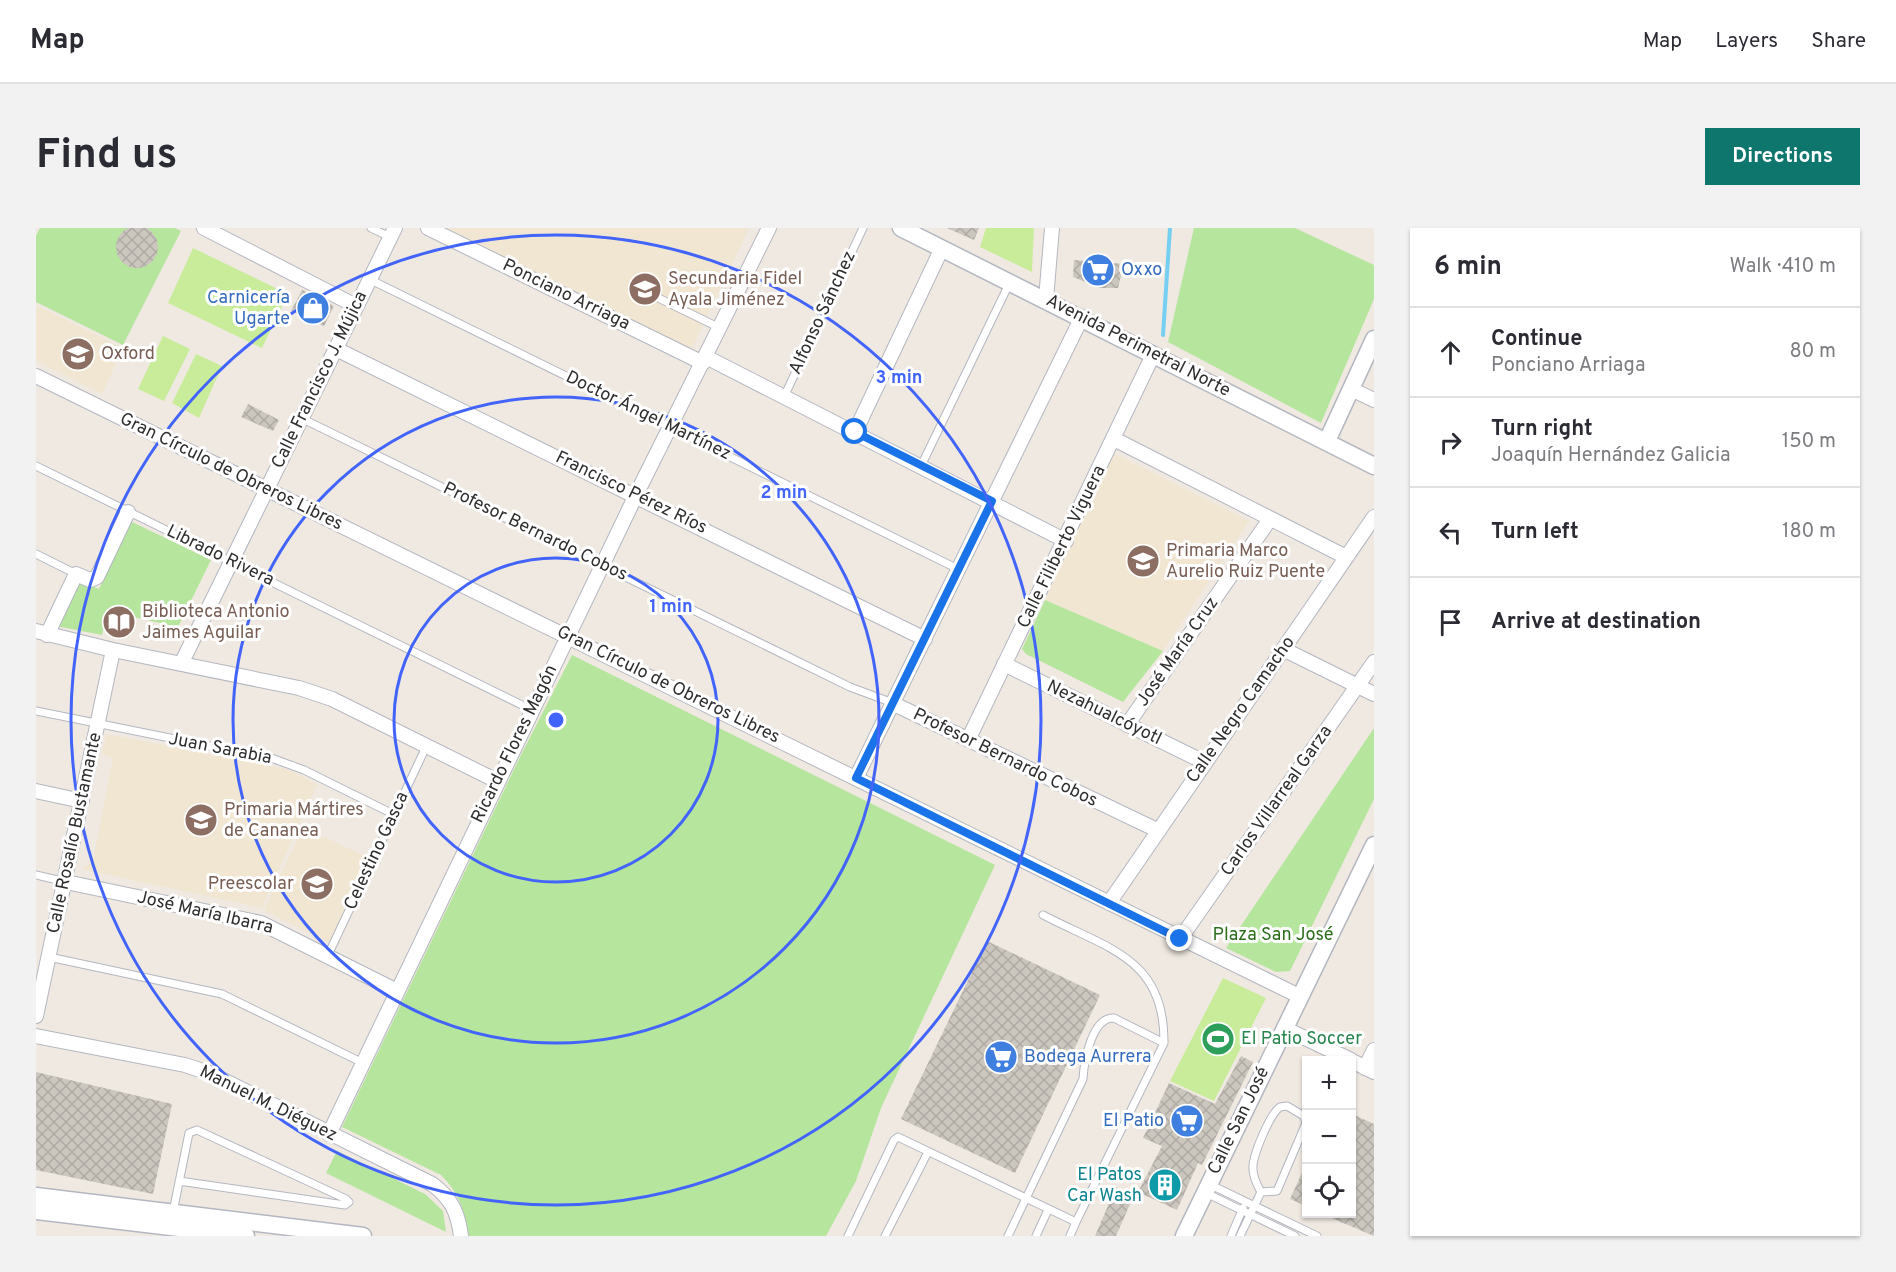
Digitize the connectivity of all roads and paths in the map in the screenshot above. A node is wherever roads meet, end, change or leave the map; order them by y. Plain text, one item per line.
1 (204, 228) edge
2 (371, 228) edge
3 (428, 228) edge
4 (769, 228) edge
5 (863, 228) edge
6 (901, 228) edge
7 (1052, 228) edge
8 (392, 233) edge
9 (942, 248) junction
10 (369, 279) junction
11 (1011, 282) junction
12 (646, 292) dead end
13 (1046, 299) junction
14 (356, 306) junction
15 (1082, 317) junction
16 (720, 328) junction
17 (1374, 339) edge
18 (336, 349) junction
19 (1153, 355) junction
20 (704, 360) junction
21 (36, 376) edge
22 (1351, 389) junction
23 (784, 397) junction
24 (1374, 400) edge
25 (301, 418) junction
26 (670, 428) junction
27 (855, 432) junction
28 (1114, 439) junction
29 (1327, 441) junction
30 (36, 466) edge
31 (921, 466) junction
32 (1374, 466) edge
33 (266, 490) junction
34 (636, 495) junction
35 (992, 501) junction
36 (128, 512) junction
37 (1374, 517) edge
38 (1270, 519) junction
39 (1066, 541) junction
40 (36, 554) edge
41 (1346, 557) junction
42 (231, 561) junction
43 (602, 564) junction
44 (958, 569) junction
45 (76, 574) junction
46 (42, 633) edge
47 (568, 635) junction
48 (925, 639) junction
49 (1283, 649) junction
50 (113, 650) junction
51 (182, 662) junction
52 (1374, 662) edge
53 (1004, 663) junction
54 (1357, 686) junction
55 (1374, 694) edge
56 (894, 704) junction
57 (532, 710) junction
58 (36, 711) edge
59 (98, 725) junction
60 (1127, 725) junction
61 (969, 738) junction
62 (426, 747) junction
63 (1204, 762) junction
64 (856, 778) junction
65 (497, 781) junction
66 (36, 791) edge
67 (82, 801) junction
68 (395, 815) junction
69 (1159, 831) junction
70 (1374, 845) edge
71 (36, 875) edge
72 (66, 882) junction
73 (1109, 903) junction
74 (1043, 915) dead end
75 (1180, 939) junction
76 (42, 956) edge
77 (328, 956) junction
78 (397, 991) junction
79 (1299, 996) junction
80 (36, 1016) edge
81 (1284, 1028) junction
82 (36, 1036) edge
83 (1164, 1043) junction
84 (1374, 1050) edge
85 (1341, 1056) edge
86 (363, 1063) junction
87 (1356, 1063) edge
88 (1370, 1070) edge
89 (329, 1134) junction
90 (928, 1152) junction
91 (179, 1181) junction
92 (1207, 1189) junction
93 (36, 1196) edge
94 (1026, 1199) junction
95 (1255, 1200) junction
96 (1048, 1210) junction
97 (1242, 1210) junction
98 (36, 1211) edge
99 (1250, 1214) junction
100 (172, 1220) junction
101 (1076, 1222) junction
102 (246, 1236) edge
103 (363, 1236) edge
104 (461, 1236) edge
105 (848, 1236) edge
106 (885, 1236) edge
107 (1008, 1236) edge
108 (1036, 1236) edge
109 (1070, 1236) edge
110 (1184, 1236) edge
111 (1231, 1236) edge
112 (1240, 1236) edge
113 (1295, 1236) edge
114 (1317, 1236) edge

1 - 14 street
2 - 8 lane
3 - 20 street, Ponciano Arriaga
4 - 16 street, Ricardo Flores Magón
5 - 23 lane, Alfonso Sánchez
6 - 9 street, Avenida Perimetral Norte
7 - 13 street
8 - 10 street, Calle Francisco J. Mújica
9 - 11 street, Avenida Perimetral Norte
9 - 27 street
10 - 14 street, Calle Francisco J. Mújica
10 - 26 lane, Doctor Ángel Martínez
11 - 13 street, Avenida Perimetral Norte
11 - 31 lane
12 - 16 lane
13 - 15 street, Avenida Perimetral Norte
14 - 18 street, Calle Francisco J. Mújica
15 - 19 street, Avenida Perimetral Norte
15 - 35 street
16 - 20 street, Ricardo Flores Magón
17 - 22 street
18 - 25 street, Calle Francisco J. Mújica
18 - 34 street, Francisco Pérez Ríos
19 - 28 street, Calle Filiberto Viguera
19 - 29 street, Avenida Perimetral Norte
20 - 23 street, Ponciano Arriaga
20 - 26 street, Ricardo Flores Magón
21 - 33 street, Gran Círculo de Obreros Libres
22 - 24 street
22 - 29 street
23 - 27 street, Ponciano Arriaga
25 - 33 street, Calle Francisco J. Mújica
25 - 43 lane, Profesor Bernardo Cobos
26 - 34 street, Ricardo Flores Magón
26 - 44 lane, Doctor Ángel Martínez
27 - 31 street, Ponciano Arriaga
28 - 38 street
28 - 39 street, Calle Filiberto Viguera
29 - 32 street, Avenida Perimetral Norte
30 - 36 lane, Librado Rivera
31 - 35 street, Ponciano Arriaga
33 - 42 street, Calle Francisco J. Mújica
33 - 47 street, Gran Círculo de Obreros Libres
34 - 43 street, Ricardo Flores Magón
34 - 48 street, Francisco Pérez Ríos
35 - 39 street, Ponciano Arriaga
35 - 44 street
36 - 42 lane, Librado Rivera
36 - 45 street
37 - 41 street, Calle Negro Camacho
38 - 41 street
38 - 60 street, José María Cruz
39 - 53 street, Calle Filiberto Viguera
40 - 45 lane
41 - 49 street, Calle Negro Camacho
42 - 51 street, Calle Francisco J. Mújica
42 - 57 lane, Librado Rivera
43 - 47 street, Ricardo Flores Magón
43 - 56 lane, Profesor Bernardo Cobos
44 - 48 street
45 - 46 street
46 - 50 street
47 - 57 street, Ricardo Flores Magón
47 - 64 street, Gran Círculo de Obreros Libres
48 - 56 street
49 - 54 street
49 - 63 street, Calle Negro Camacho
50 - 51 street
50 - 59 street, Calle Rosalío Bustamante
51 - 62 street
52 - 54 street, Carlos Villarreal Garza
53 - 60 street, Nezahualcóyotl
53 - 61 street, Calle Filiberto Viguera
54 - 55 street
54 - 75 street, Carlos Villarreal Garza
56 - 61 street, Profesor Bernardo Cobos
56 - 64 street
57 - 65 street, Ricardo Flores Magón
58 - 59 lane, Juan Sarabia
59 - 67 street, Calle Rosalío Bustamante
59 - 68 lane, Juan Sarabia
60 - 63 street, Nezahualcóyotl
61 - 69 street, Profesor Bernardo Cobos
62 - 65 street
62 - 68 lane, Celestino Gasca
63 - 69 street, Calle Negro Camacho
64 - 73 street, Gran Círculo de Obreros Libres
65 - 78 street, Ricardo Flores Magón
66 - 67 street
67 - 72 street, Calle Rosalío Bustamante
68 - 77 lane, Celestino Gasca
69 - 73 street, Calle Negro Camacho
70 - 79 street, Calle San José
71 - 72 lane, José María Ibarra
72 - 76 street, Calle Rosalío Bustamante
72 - 77 street, José María Ibarra
73 - 75 street, Gran Círculo de Obreros Libres
74 - 83 lane
75 - 79 street, Gran Círculo de Obreros Libres
76 - 80 street, Calle Rosalío Bustamante
76 - 86 lane
77 - 78 street, José María Ibarra
78 - 86 street, Ricardo Flores Magón
79 - 81 street, Calle San José
81 - 85 street
81 - 92 street, Calle San José
82 - 89 street, Manuel M. Diéguez
83 - 94 lane
83 - 101 lane
84 - 88 street
86 - 89 street, Ricardo Flores Magón
87 - 88 street
89 - 104 street, Manuel M. Diéguez
90 - 94 lane
90 - 105 lane
90 - 106 lane
91 - 91 lane
91 - 100 lane
92 - 95 lane
92 - 97 lane
92 - 110 street, Calle San José
93 - 100 street
94 - 96 lane
94 - 107 lane
95 - 95 lane
95 - 97 lane
95 - 99 lane
95 - 114 lane
96 - 101 lane
96 - 108 lane
97 - 99 lane
97 - 111 lane
98 - 100 street
99 - 112 lane
99 - 113 lane
100 - 102 street
100 - 103 street
101 - 109 lane

